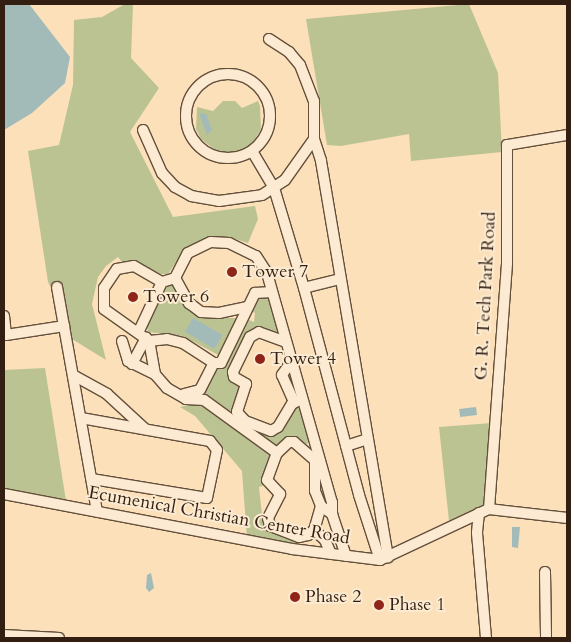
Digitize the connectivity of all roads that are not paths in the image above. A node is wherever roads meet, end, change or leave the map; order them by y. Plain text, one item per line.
1 (269, 39) dead end
2 (143, 130) dead end
3 (567, 135) edge
4 (314, 139) junction
5 (252, 151) junction
6 (274, 188) junction
7 (267, 273) junction
8 (175, 278) junction
9 (340, 279) junction
10 (162, 282) junction
11 (57, 287) dead end
12 (304, 288) junction
13 (272, 292) junction
14 (255, 293) junction
15 (247, 308) junction
16 (4, 316) edge
17 (64, 326) junction
18 (5, 335) edge
19 (145, 336) junction
20 (167, 339) junction
21 (122, 341) dead end
22 (286, 342) junction
23 (154, 359) junction
24 (214, 363) junction
25 (132, 364) junction
26 (155, 374) junction
27 (73, 375) junction
28 (180, 395) junction
29 (298, 400) junction
30 (234, 416) junction
31 (81, 418) junction
32 (145, 429) junction
33 (366, 439) junction
34 (346, 446) junction
35 (277, 453) junction
36 (92, 480) junction
37 (4, 494) edge
38 (321, 506) junction
39 (489, 509) junction
40 (97, 511) junction
41 (479, 513) junction
42 (332, 514) junction
43 (567, 518) edge
44 (314, 530) junction
45 (340, 532) junction
46 (324, 540) junction
47 (330, 554) junction
48 (346, 556) junction
49 (384, 558) junction
50 (545, 572) dead end
51 (4, 636) edge
52 (59, 638) edge
53 (486, 638) edge
54 (546, 638) edge

1 - 4 street
2 - 6 street
3 - 39 street, G. R. Tech Park Road
4 - 6 street
4 - 9 street
5 - 5 street
5 - 6 street
6 - 12 street
7 - 8 street
7 - 13 street
7 - 14 street
8 - 10 street
8 - 15 street
9 - 12 street
9 - 33 street
10 - 19 street
10 - 19 street
11 - 17 street
12 - 34 street
13 - 14 street
13 - 22 street
14 - 15 street
15 - 24 street
16 - 18 street
17 - 18 street
17 - 27 street
19 - 20 street
19 - 23 street
19 - 25 street
20 - 23 street
20 - 24 street
21 - 25 street
22 - 29 street
22 - 30 street
23 - 26 street
24 - 28 street
25 - 26 street
26 - 28 street
27 - 31 street
27 - 32 street
28 - 30 street
29 - 30 street
29 - 42 street
30 - 35 street
31 - 32 street
31 - 36 street
32 - 36 street
33 - 34 street
33 - 49 street
34 - 49 street
35 - 38 street
35 - 44 street
36 - 40 street
37 - 40 street, Ecumenical Christian Center Road
38 - 42 street
38 - 44 street
39 - 41 street
39 - 43 street
40 - 47 street, Ecumenical Christian Center Road
41 - 49 street
41 - 53 street
42 - 45 street
44 - 46 street
45 - 46 street
45 - 48 street
46 - 47 street
47 - 48 street, Ecumenical Christian Center Road
48 - 49 street, Ecumenical Christian Center Road
50 - 54 street
51 - 52 street

